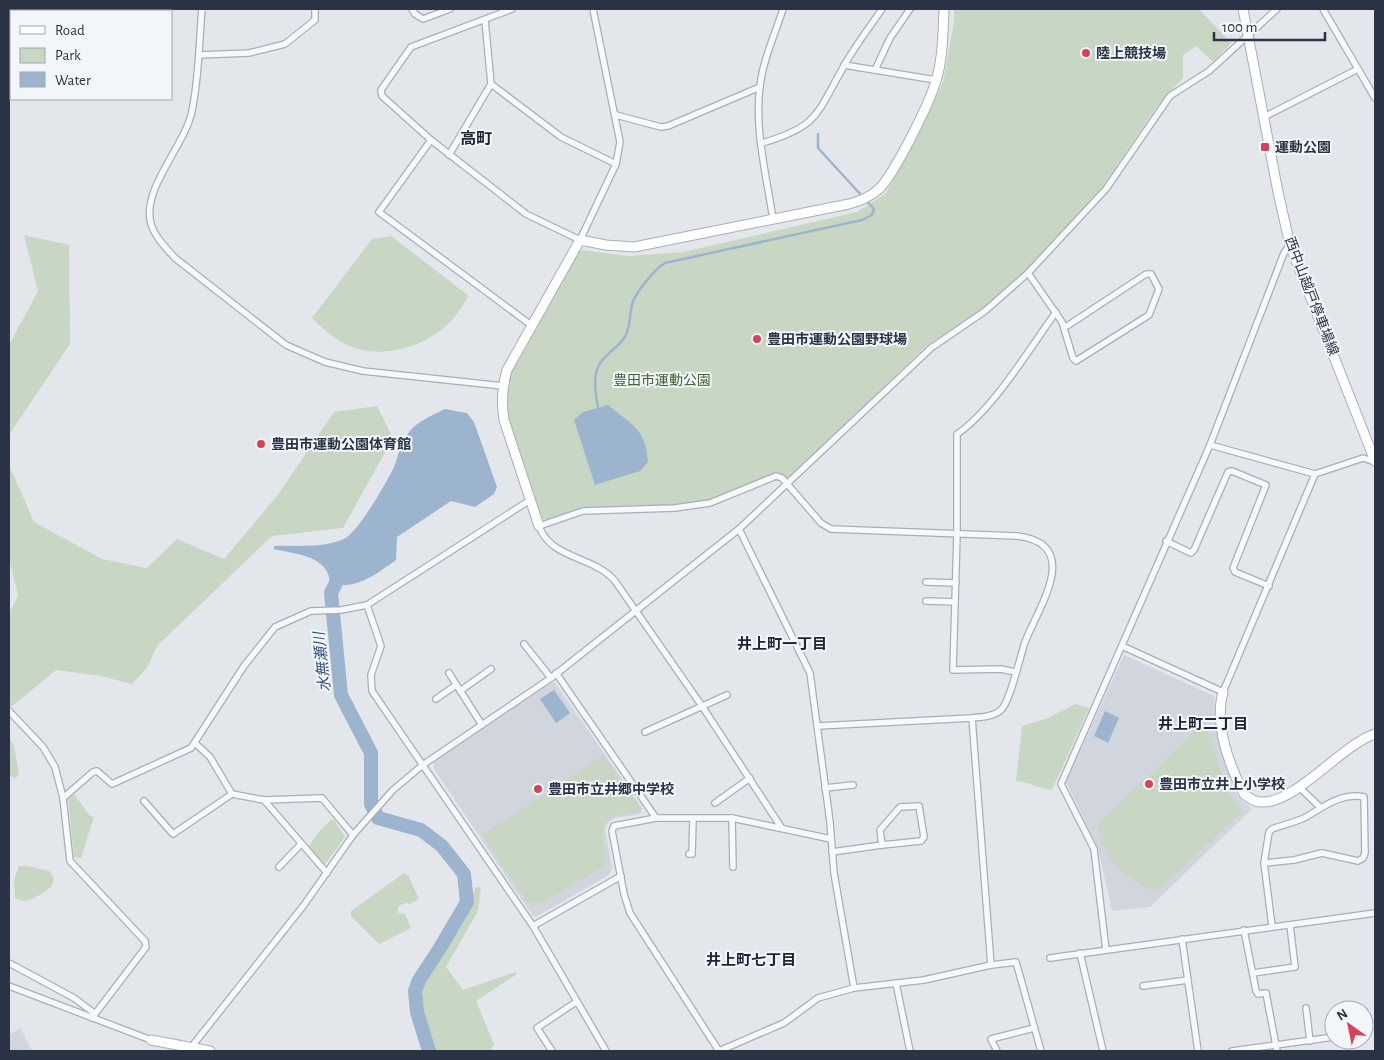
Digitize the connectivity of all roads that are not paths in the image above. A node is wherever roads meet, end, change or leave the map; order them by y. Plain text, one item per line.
1 (202, 9) edge
2 (315, 9) edge
3 (412, 9) edge
4 (450, 9) edge
5 (512, 9) edge
6 (593, 9) edge
7 (783, 9) edge
8 (882, 9) edge
9 (910, 9) edge
10 (944, 9) edge
11 (1243, 9) edge
12 (1277, 9) edge
13 (1323, 9) edge
14 (485, 20) junction
15 (1249, 34) junction
16 (199, 55) junction
17 (844, 65) junction
18 (1358, 69) junction
19 (875, 70) junction
20 (936, 80) junction
21 (491, 84) junction
22 (760, 87) junction
23 (1375, 98) edge
24 (616, 115) junction
25 (1264, 117) junction
26 (431, 140) junction
27 (762, 143) junction
28 (449, 155) junction
29 (616, 164) junction
30 (773, 220) junction
31 (580, 240) junction
32 (1290, 245) junction
33 (1028, 273) junction
34 (1056, 312) junction
35 (531, 325) junction
36 (1064, 328) junction
37 (503, 386) junction
38 (1210, 445) junction
39 (1375, 461) edge
40 (1315, 474) junction
41 (786, 483) junction
42 (530, 500) junction
43 (539, 526) junction
44 (738, 529) junction
45 (957, 534) junction
46 (1166, 541) junction
47 (926, 582) dead end
48 (956, 584) junction
49 (1269, 586) junction
50 (926, 601) dead end
51 (955, 602) junction
52 (367, 605) junction
53 (636, 608) junction
54 (524, 644) dead end
55 (1122, 646) junction
56 (491, 669) dead end
57 (1015, 672) junction
58 (448, 673) dead end
59 (554, 676) junction
60 (456, 685) junction
61 (460, 691) junction
62 (1223, 692) junction
63 (727, 695) dead end
64 (436, 699) dead end
65 (702, 706) junction
66 (9, 711) edge
67 (972, 718) junction
68 (482, 725) junction
69 (818, 726) junction
70 (646, 732) dead end
71 (1375, 734) edge
72 (196, 744) junction
73 (424, 764) junction
74 (750, 778) junction
75 (853, 785) dead end
76 (1299, 787) junction
77 (825, 788) junction
78 (232, 794) junction
79 (63, 798) junction
80 (144, 800) dead end
81 (264, 800) junction
82 (714, 803) dead end
83 (1320, 807) junction
84 (656, 818) junction
85 (732, 818) junction
86 (693, 819) junction
87 (781, 827) junction
88 (353, 834) junction
89 (831, 839) junction
90 (301, 844) junction
91 (882, 845) junction
92 (832, 852) junction
93 (689, 854) dead end
94 (1264, 863) junction
95 (279, 867) dead end
96 (733, 867) dead end
97 (327, 873) junction
98 (621, 876) junction
99 (1375, 913) edge
100 (1290, 925) junction
101 (533, 926) junction
102 (1272, 926) junction
103 (1244, 930) junction
104 (1182, 939) junction
105 (1106, 950) junction
106 (1080, 953) junction
107 (1050, 958) dead end
108 (9, 963) edge
109 (991, 965) junction
110 (1253, 973) junction
111 (1188, 980) junction
112 (896, 983) junction
113 (9, 986) edge
114 (1143, 986) dead end
115 (854, 988) junction
116 (576, 1002) junction
117 (1306, 1008) dead end
118 (93, 1016) junction
119 (1034, 1028) junction
120 (1324, 1039) edge
121 (151, 1040) joint
122 (1310, 1041) junction
123 (1276, 1049) edge
124 (189, 1050) edge
125 (210, 1051) edge
126 (552, 1051) edge
127 (606, 1051) edge
128 (719, 1051) edge
129 (910, 1051) edge
130 (997, 1051) edge
131 (1041, 1051) edge
132 (1103, 1051) edge
133 (1198, 1051) edge
134 (1236, 1051) edge

1 - 16 street
2 - 16 street
3 - 4 street
5 - 14 street
6 - 24 street
7 - 22 street
8 - 17 street
9 - 19 street
10 - 20 street
11 - 15 street, 西中山越戸停車場線
12 - 15 street
13 - 18 street
14 - 21 street
14 - 26 street
15 - 25 street, 西中山越戸停車場線
15 - 33 street
16 - 37 street
17 - 19 street
17 - 27 street
18 - 23 street
18 - 25 street
19 - 20 street
20 - 30 street
21 - 28 street
21 - 29 street
22 - 24 street
22 - 27 street
24 - 29 street
25 - 32 street, 西中山越戸停車場線
26 - 28 street
26 - 35 street
27 - 30 street
28 - 31 street
29 - 31 street
30 - 31 street
31 - 35 street
32 - 38 street
32 - 39 street, 西中山越戸停車場線
33 - 34 street
33 - 41 street
34 - 36 street
34 - 45 street
35 - 37 street
36 - 36 street
37 - 42 street
38 - 40 street
38 - 46 street
39 - 40 street
40 - 49 street
41 - 43 street
41 - 44 street
41 - 45 street
42 - 43 street
42 - 52 street
43 - 53 street
44 - 53 street
44 - 69 street
45 - 48 street
45 - 57 street
46 - 49 street
46 - 55 street
47 - 48 street
48 - 51 street
49 - 62 street
50 - 51 street
51 - 57 street
52 - 72 street
52 - 73 street
53 - 59 street
53 - 65 street
54 - 59 street
55 - 62 street
55 - 105 street
56 - 61 street
57 - 67 street
58 - 60 street
59 - 68 street
59 - 84 street
60 - 61 street
60 - 64 street
61 - 68 street
62 - 76 street
63 - 65 street
65 - 70 street
65 - 74 street
66 - 79 street
67 - 69 street
67 - 109 street
68 - 73 street
69 - 77 street
71 - 76 street
72 - 78 street
72 - 79 street
73 - 88 street
73 - 101 street
74 - 82 street
74 - 87 street
75 - 77 street
76 - 83 street
77 - 89 street
78 - 80 street
78 - 81 street
79 - 118 street
81 - 88 street
81 - 90 street
83 - 94 street
83 - 94 street
84 - 86 street
84 - 98 street
85 - 86 street
85 - 87 street
85 - 96 street
86 - 93 street
87 - 89 street
88 - 97 street
89 - 92 street
90 - 95 street
90 - 97 street
91 - 91 street
91 - 92 street
92 - 115 street
94 - 102 street
97 - 124 street
98 - 101 street
98 - 128 street
99 - 100 street
100 - 102 street
100 - 110 street
101 - 116 street
102 - 103 street
103 - 104 street
103 - 110 street
104 - 105 street
104 - 111 street
105 - 106 street
106 - 107 street
106 - 132 street
108 - 118 street
109 - 112 street
109 - 119 street
110 - 123 street
111 - 114 street
111 - 133 street
112 - 115 street
112 - 129 street
113 - 118 street
115 - 128 street
116 - 126 street
116 - 127 street
117 - 122 street
118 - 121 street
119 - 130 street
119 - 131 street
120 - 122 street
121 - 124 street
122 - 123 street
123 - 134 street
124 - 125 street

